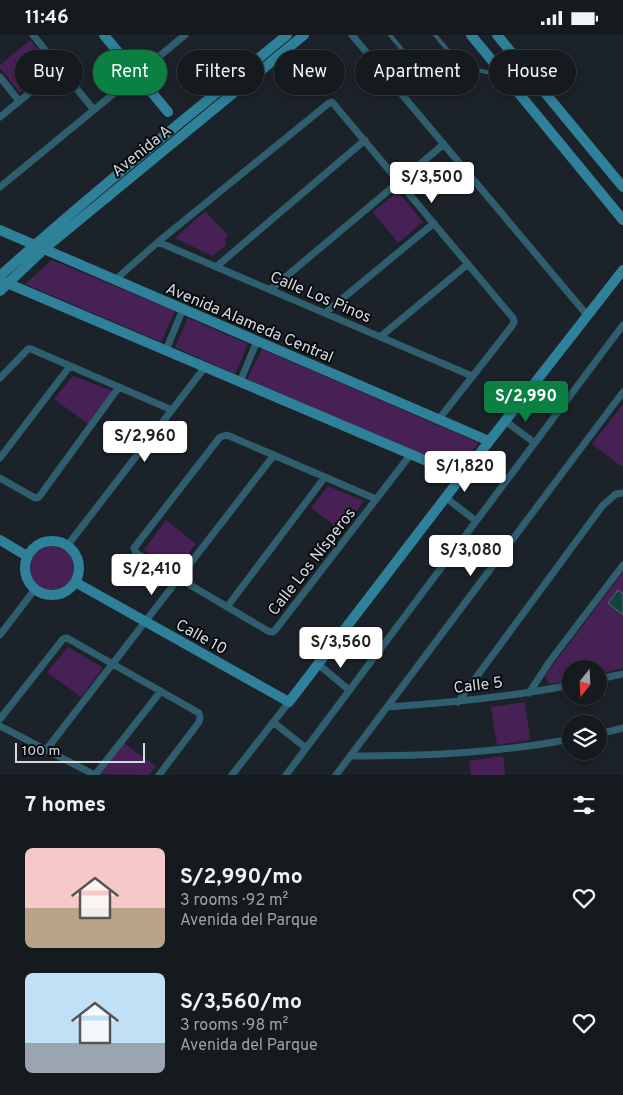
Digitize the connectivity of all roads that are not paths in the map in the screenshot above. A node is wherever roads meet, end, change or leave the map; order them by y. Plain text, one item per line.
1 (33, 35) edge
2 (104, 35) edge
3 (185, 35) edge
4 (287, 35) edge
5 (304, 35) edge
6 (352, 35) edge
7 (390, 35) edge
8 (435, 35) edge
9 (497, 35) edge
10 (469, 36) edge
11 (177, 38) edge
12 (46, 50) edge
13 (116, 50) edge
14 (164, 50) edge
15 (402, 50) edge
16 (448, 50) edge
17 (489, 58) edge
18 (0, 77) edge
19 (26, 95) edge
20 (82, 95) edge
21 (112, 95) edge
22 (154, 95) edge
23 (521, 95) edge
24 (19, 101) junction
25 (94, 110) junction
26 (168, 112) joint
27 (0, 117) edge
28 (178, 124) junction
29 (365, 140) junction
30 (444, 144) junction
31 (399, 181) junction
32 (0, 187) edge
33 (623, 187) edge
34 (623, 220) edge
35 (434, 223) junction
36 (0, 229) edge
37 (158, 242) junction
38 (39, 247) junction
39 (468, 264) junction
40 (216, 267) junction
41 (623, 270) edge
42 (114, 280) junction
43 (2, 282) edge
44 (270, 290) junction
45 (184, 309) junction
46 (325, 313) junction
47 (587, 315) junction
48 (623, 325) edge
49 (380, 337) junction
50 (257, 341) junction
51 (166, 350) junction
52 (70, 365) junction
53 (205, 367) junction
54 (472, 376) junction
55 (0, 378) edge
56 (240, 381) junction
57 (120, 387) junction
58 (623, 392) edge
59 (172, 410) junction
60 (438, 419) junction
61 (505, 421) junction
62 (489, 441) junction
63 (535, 443) junction
64 (411, 454) junction
65 (274, 455) junction
66 (0, 458) edge
67 (462, 476) junction
68 (325, 477) junction
69 (0, 478) edge
70 (623, 493) edge
71 (445, 497) junction
72 (376, 499) junction
73 (476, 521) junction
74 (0, 540) edge
75 (67, 546) junction
76 (27, 556) junction
77 (623, 565) edge
78 (179, 579) junction
79 (75, 582) junction
80 (34, 589) junction
81 (227, 607) junction
82 (146, 622) junction
83 (0, 635) edge
84 (113, 664) junction
85 (318, 664) junction
86 (623, 673) edge
87 (608, 677) edge
88 (562, 687) edge
89 (349, 690) junction
90 (161, 691) junction
91 (530, 693) junction
92 (289, 702) junction
93 (458, 702) junction
94 (387, 707) junction
95 (0, 719) edge
96 (273, 722) junction
97 (0, 726) edge
98 (623, 729) edge
99 (607, 732) edge
100 (562, 741) edge
101 (306, 749) junction
102 (46, 750) junction
103 (350, 756) junction
104 (95, 775) edge
105 (159, 775) edge
106 (232, 775) edge
107 (286, 775) edge
108 (336, 775) edge

1 - 12 street
2 - 13 street
3 - 11 street
4 - 28 street, Avenida A
5 - 38 street, Avenida A
6 - 30 street
7 - 15 lane
8 - 16 lane
9 - 33 street
10 - 17 street
11 - 14 street
18 - 24 street
19 - 24 street
20 - 25 street
21 - 25 street
22 - 26 street
23 - 34 street
24 - 27 street
25 - 32 street
26 - 28 street
28 - 38 street, Avenida A
29 - 31 street
29 - 37 street
29 - 40 street
30 - 31 street
30 - 47 street
31 - 35 street
31 - 44 street
35 - 39 street
35 - 46 street
36 - 38 street, Avenida Alameda Central
37 - 40 street, Calle Los Pinos
37 - 42 street
38 - 42 street, Avenida Alameda Central
38 - 43 street, Avenida A
39 - 49 street
39 - 54 street
40 - 44 street, Calle Los Pinos
41 - 47 street
42 - 45 street, Avenida Alameda Central
43 - 51 street
44 - 46 street, Calle Los Pinos
45 - 50 street, Avenida Alameda Central
45 - 51 street
46 - 49 street, Calle Los Pinos
47 - 61 street
48 - 63 street
49 - 54 street, Calle Los Pinos
50 - 56 street
50 - 60 street, Avenida Alameda Central
51 - 53 street
52 - 55 street
52 - 57 street
52 - 66 street
53 - 56 street
53 - 59 street
54 - 60 street
56 - 64 street
57 - 59 street
57 - 69 street
58 - 94 street
59 - 75 street
60 - 62 street, Avenida Alameda Central
61 - 62 street
61 - 63 street
62 - 67 street
63 - 73 street
64 - 67 street
64 - 72 street, Calle Los Nísperos
65 - 68 street
65 - 78 street
65 - 78 street, Calle Los Nísperos
67 - 71 street
68 - 72 street
68 - 81 street
70 - 93 street
71 - 73 street
71 - 85 street
72 - 81 street, Calle Los Nísperos
73 - 89 street
74 - 76 street
75 - 76 street
75 - 79 street
76 - 80 street
77 - 91 street
78 - 81 street, Calle Los Nísperos
78 - 82 street
79 - 80 street
79 - 82 street, Calle 10
80 - 83 street
82 - 84 street
82 - 92 street, Calle 10
84 - 90 street
84 - 95 street
84 - 102 street
85 - 89 street
85 - 92 street
86 - 87 street
88 - 91 street, Calle 5
89 - 101 street
90 - 104 street
90 - 105 street
91 - 93 street, Calle 5
92 - 96 street
93 - 94 street, Calle 5
94 - 103 street
96 - 101 street
96 - 106 street
97 - 102 street
98 - 99 street
100 - 103 street
101 - 107 street
102 - 104 street
103 - 108 street

